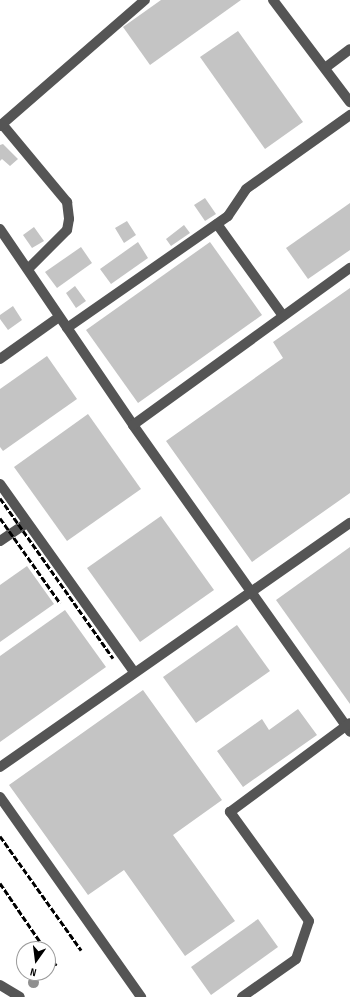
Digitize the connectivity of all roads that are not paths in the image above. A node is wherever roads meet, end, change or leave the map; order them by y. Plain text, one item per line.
1 (145, 0) edge
2 (273, 0) edge
3 (350, 49) edge
4 (325, 68) junction
5 (350, 102) edge
6 (350, 115) edge
7 (1, 125) edge
8 (217, 224) junction
9 (0, 229) edge
10 (350, 268) edge
11 (28, 269) junction
12 (283, 316) junction
13 (59, 317) junction
14 (67, 328) junction
15 (0, 359) edge
16 (133, 425) junction
17 (0, 484) edge
18 (27, 523) junction
19 (350, 523) edge
20 (0, 541) edge
21 (251, 591) junction
22 (134, 672) junction
23 (348, 727) edge
24 (0, 767) edge
25 (0, 797) edge
26 (0, 985) edge
27 (20, 997) edge
28 (141, 997) edge
29 (242, 997) edge

1 - 7 lane
2 - 4 lane
3 - 4 lane
4 - 5 lane
6 - 8 lane
7 - 11 lane
8 - 12 lane
8 - 14 lane
9 - 11 lane
10 - 12 lane
11 - 13 lane
12 - 16 lane
13 - 14 lane
13 - 15 lane
14 - 16 lane
16 - 21 lane
17 - 18 lane
18 - 20 lane
18 - 22 lane
19 - 21 lane
21 - 22 lane
21 - 23 lane
22 - 24 lane
23 - 29 lane
25 - 28 lane
26 - 27 lane

